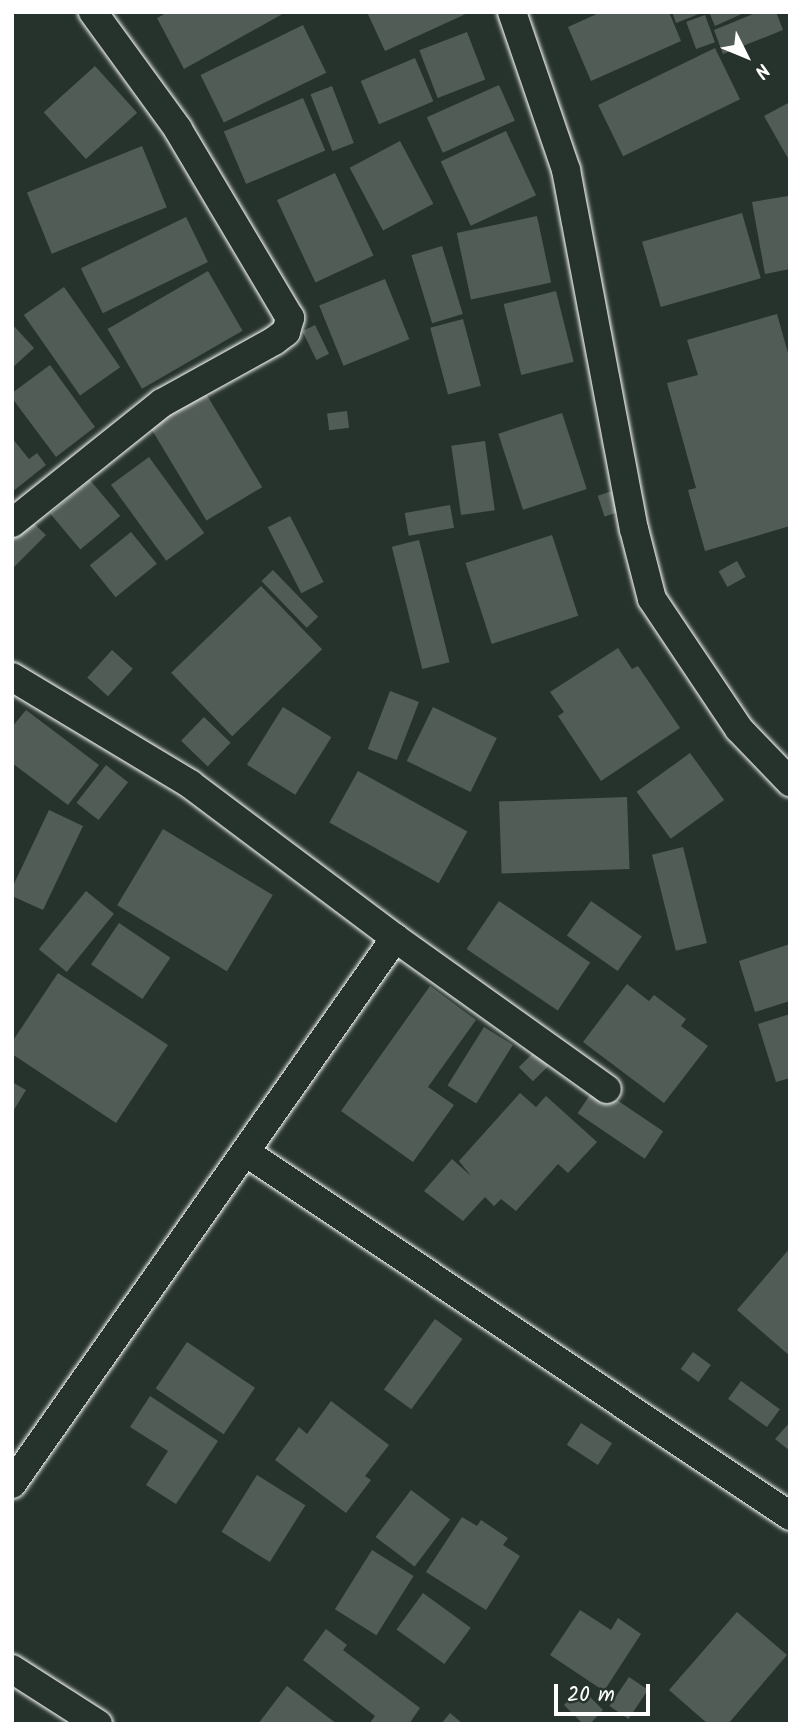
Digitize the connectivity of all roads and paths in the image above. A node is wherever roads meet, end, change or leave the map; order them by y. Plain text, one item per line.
1 (93, 12) edge
2 (512, 12) edge
3 (12, 523) edge
4 (12, 677) edge
5 (790, 782) edge
6 (395, 938) junction
7 (607, 1088) dead end
8 (247, 1153) junction
9 (12, 1484) edge
10 (790, 1516) edge
11 (12, 1669) edge
12 (98, 1724) edge

1 - 3 street
2 - 5 street
4 - 6 street
6 - 7 street
6 - 8 street
8 - 9 street
8 - 10 street
11 - 12 street

